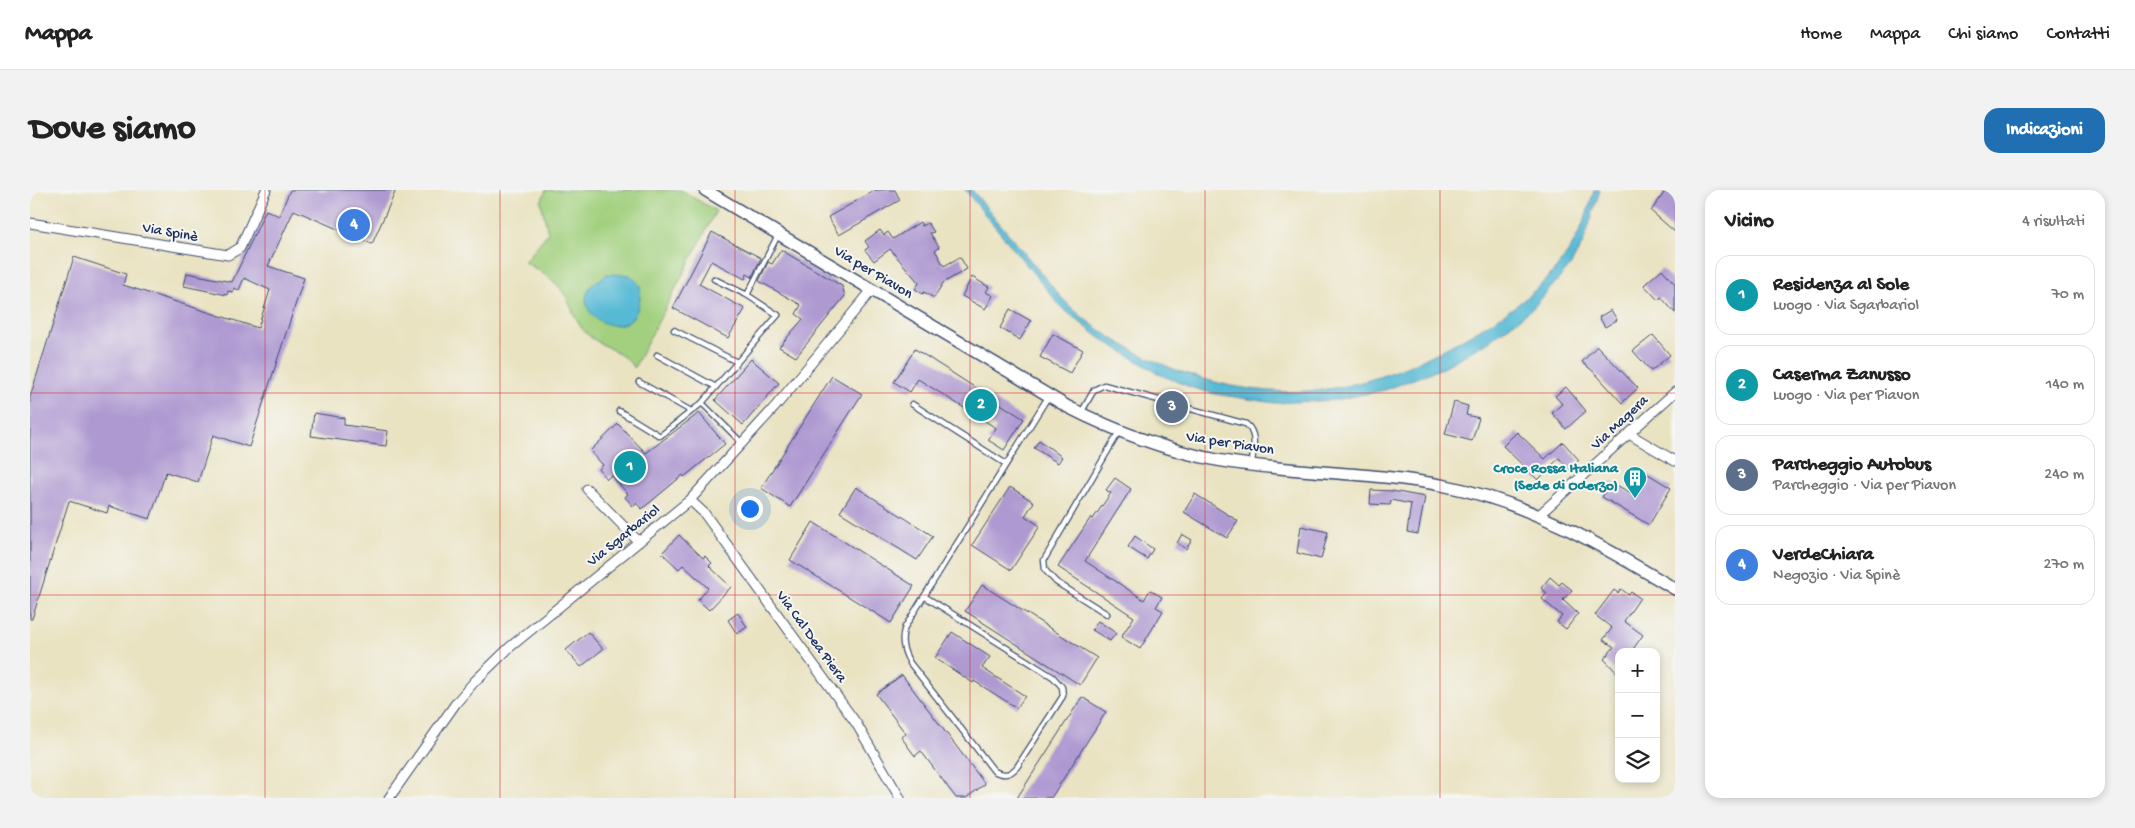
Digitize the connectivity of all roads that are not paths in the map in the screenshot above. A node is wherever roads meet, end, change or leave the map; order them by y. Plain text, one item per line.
1 (266, 190) edge
2 (705, 190) edge
3 (30, 223) edge
4 (778, 234) junction
5 (714, 279) dead end
6 (872, 290) junction
7 (747, 296) junction
8 (674, 330) dead end
9 (656, 355) dead end
10 (737, 362) junction
11 (639, 382) dead end
12 (716, 387) junction
13 (1675, 392) edge
14 (1049, 396) junction
15 (702, 403) junction
16 (912, 404) dead end
17 (619, 411) dead end
18 (691, 411) junction
19 (1081, 414) junction
20 (1120, 431) junction
21 (1629, 434) junction
22 (742, 443) junction
23 (1675, 462) edge
24 (1006, 464) junction
25 (1251, 465) junction
26 (587, 489) dead end
27 (690, 500) junction
28 (1539, 515) junction
29 (638, 542) junction
30 (1675, 589) edge
31 (924, 596) junction
32 (1107, 614) dead end
33 (389, 798) edge
34 (900, 798) edge

1 - 3 street, Via Spinè
2 - 4 street, Via per Piavon
4 - 6 street, Via per Piavon
4 - 7 lane
5 - 7 lane
6 - 14 street, Via per Piavon
6 - 22 street, Via Sgarbariol
7 - 10 lane
8 - 10 lane
9 - 12 lane
10 - 12 lane
11 - 18 lane
12 - 15 lane
13 - 21 street, Via Magera
14 - 19 street, Via per Piavon
14 - 24 lane
15 - 18 lane
15 - 22 lane
16 - 24 lane
17 - 18 lane
19 - 20 street, Via per Piavon
19 - 25 lane
20 - 25 street, Via per Piavon
20 - 32 lane
21 - 23 street
21 - 28 street, Via Magera
22 - 27 street, Via Sgarbariol
24 - 31 lane
25 - 28 street, Via per Piavon
26 - 29 street
27 - 29 street, Via Sgarbariol
27 - 34 street, Via Cal Dea Piera
28 - 30 street, Via per Piavon
29 - 33 street, Via Sgarbariol
31 - 31 lane

